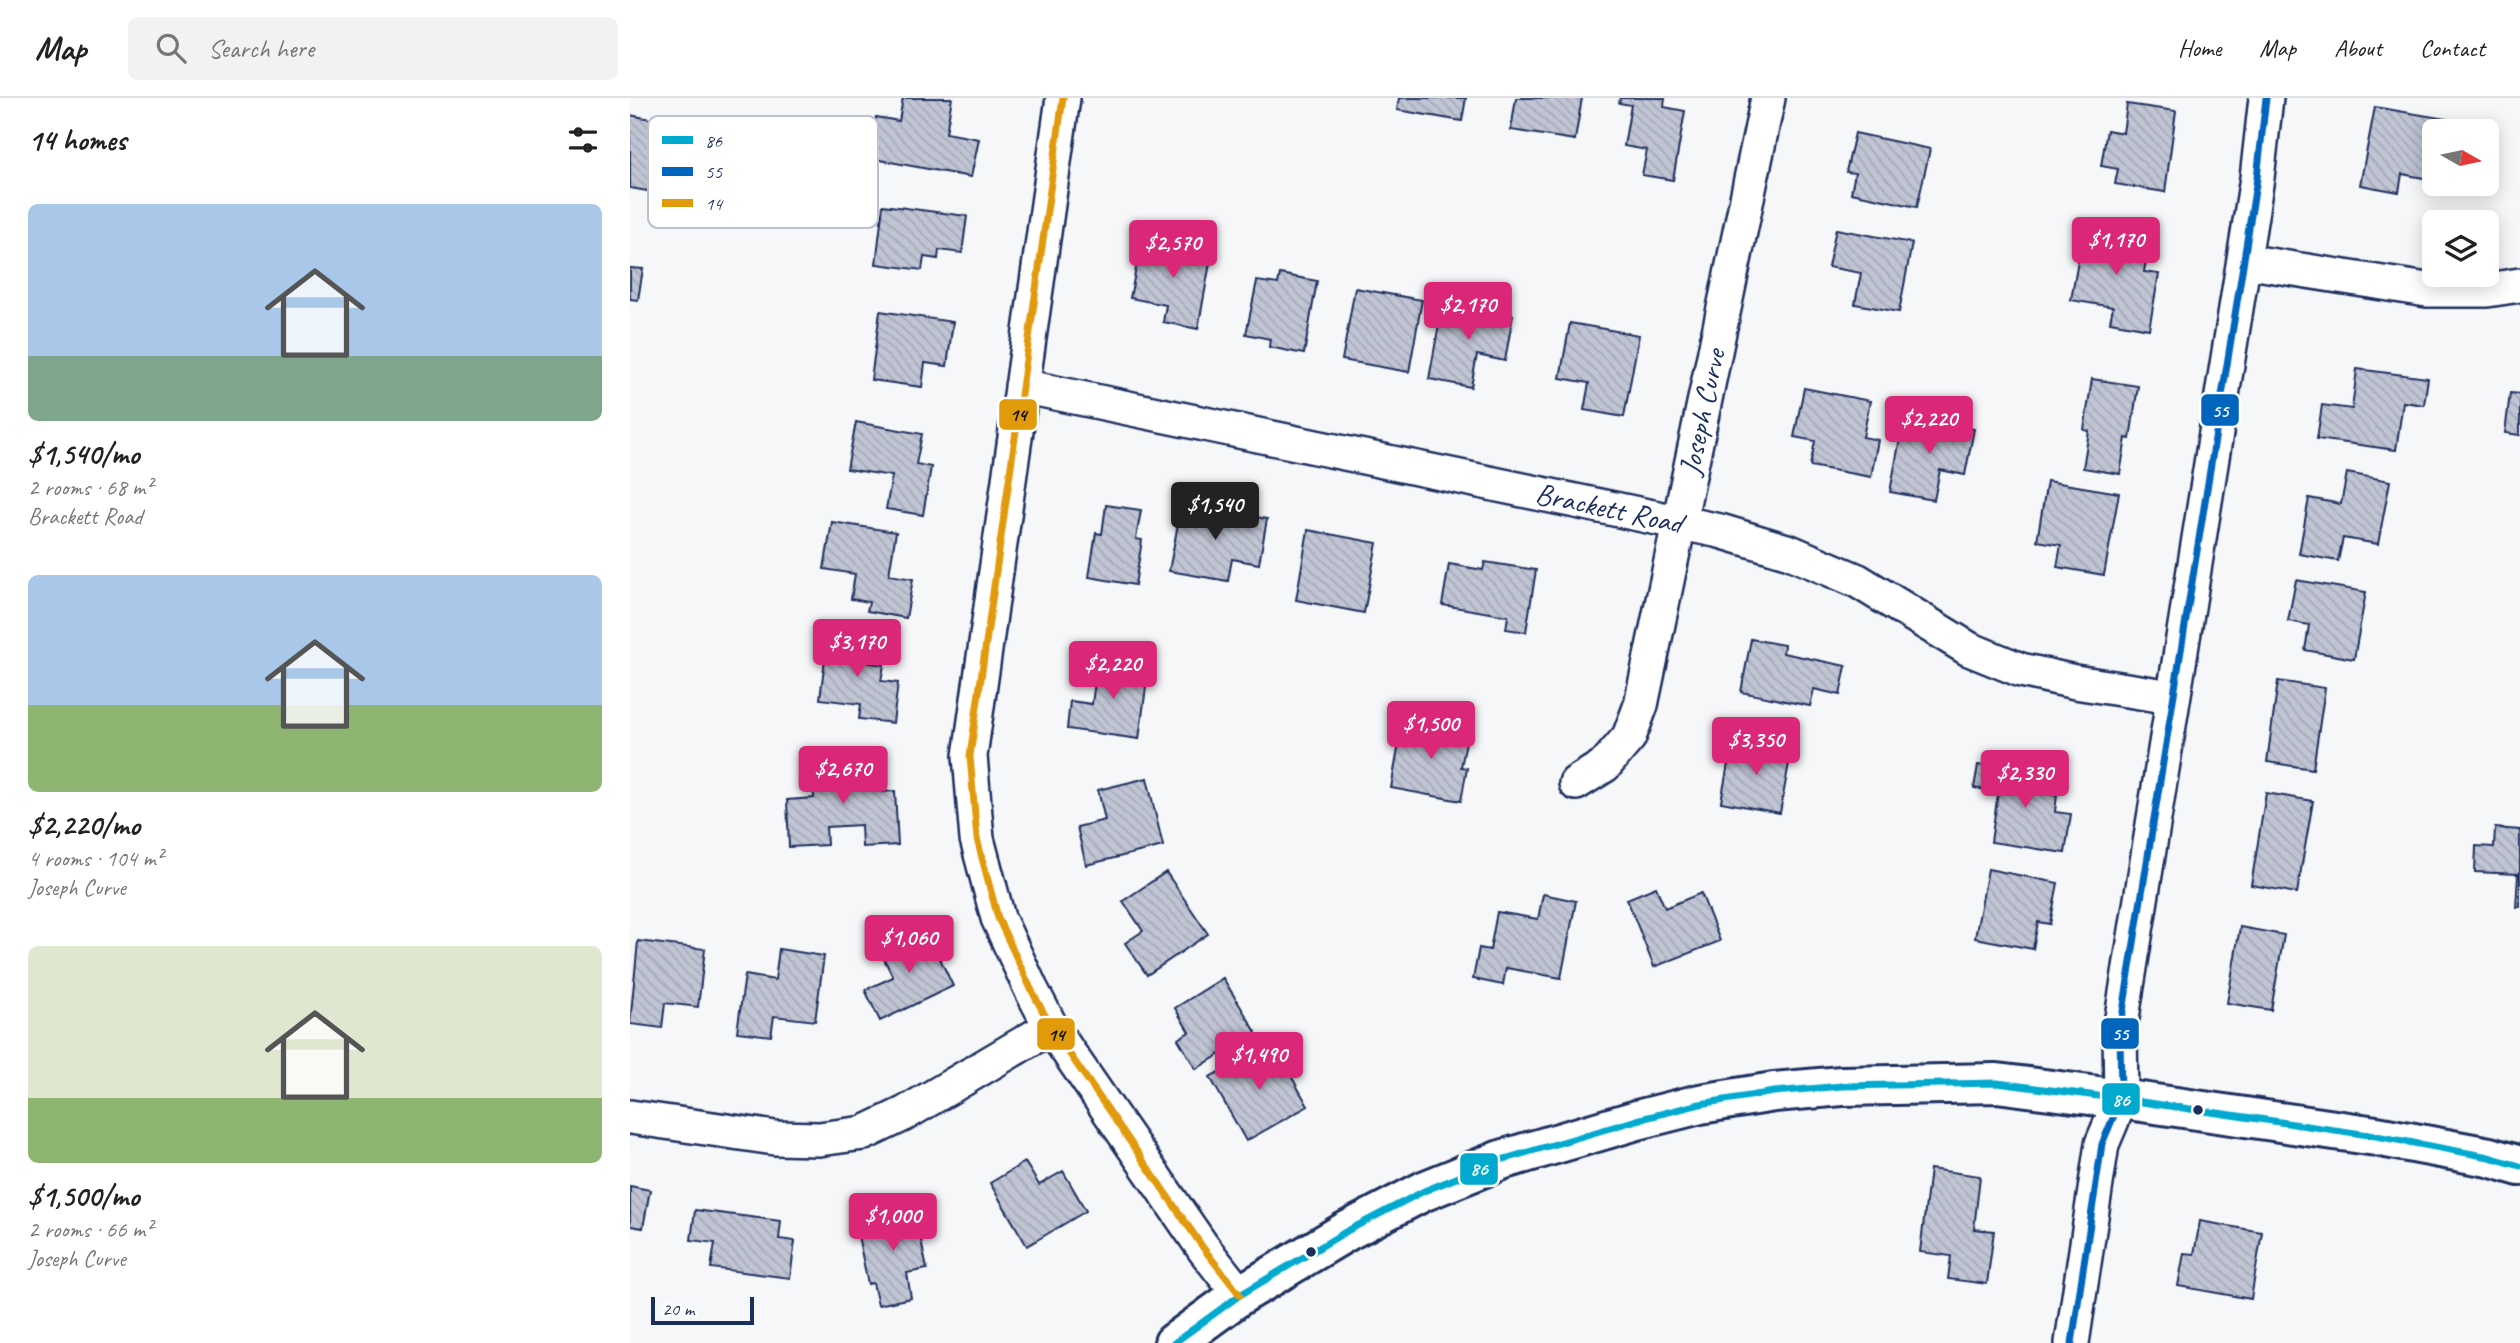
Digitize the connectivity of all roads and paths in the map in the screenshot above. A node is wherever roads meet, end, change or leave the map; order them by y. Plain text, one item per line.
1 (1063, 98) edge
2 (1768, 98) edge
3 (2266, 98) edge
4 (2244, 261) junction
5 (2520, 285) edge
6 (1022, 386) junction
7 (1679, 523) junction
8 (2172, 697) junction
9 (1576, 783) dead end
10 (1051, 1027) junction
11 (2121, 1099) junction
12 (630, 1117) edge
13 (2520, 1166) edge
14 (1240, 1294) junction
15 (1174, 1343) edge
16 (2072, 1343) edge

1 - 6 street
2 - 7 street, Joseph Curve
3 - 4 street
4 - 5 street
4 - 8 street
6 - 7 street, Brackett Road
6 - 10 street
7 - 8 street, Brackett Road
7 - 9 street, Joseph Curve
8 - 11 street
10 - 12 street
10 - 14 street
11 - 13 street
11 - 14 street
11 - 16 street
14 - 15 street

